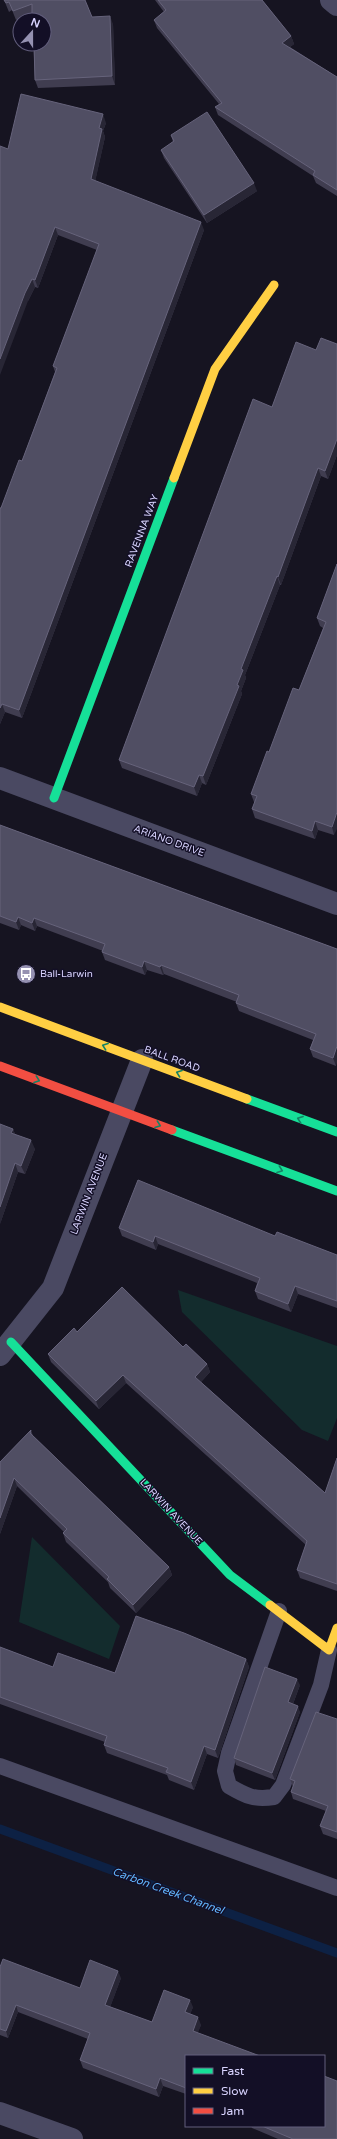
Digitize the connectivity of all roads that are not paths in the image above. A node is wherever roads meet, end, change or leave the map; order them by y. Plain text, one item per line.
1 (331, 0) edge
2 (337, 5) edge
3 (274, 284) dead end
4 (0, 778) edge
5 (54, 798) junction
6 (337, 904) edge
7 (0, 1007) edge
8 (142, 1060) junction
9 (0, 1066) edge
10 (122, 1111) junction
11 (337, 1132) edge
12 (337, 1191) edge
13 (5, 1348) edge
14 (279, 1611) junction
15 (337, 1628) edge
16 (329, 1650) junction
17 (0, 1766) edge
18 (337, 1888) edge
19 (0, 2113) edge
20 (72, 2139) edge

1 - 2 street
3 - 5 street, RAVENNA WAY
4 - 5 street, ARIANO DRIVE
5 - 6 street, ARIANO DRIVE
8 -> 7 street, BALL ROAD
8 - 10 street, LARWIN AVENUE
11 -> 8 street, BALL ROAD
9 -> 10 street
10 -> 12 street
10 - 13 street, LARWIN AVENUE
13 - 14 street, LARWIN AVENUE
14 - 16 street, LARWIN AVENUE
14 - 16 lane
15 - 16 street
17 - 18 lane
19 - 20 street

